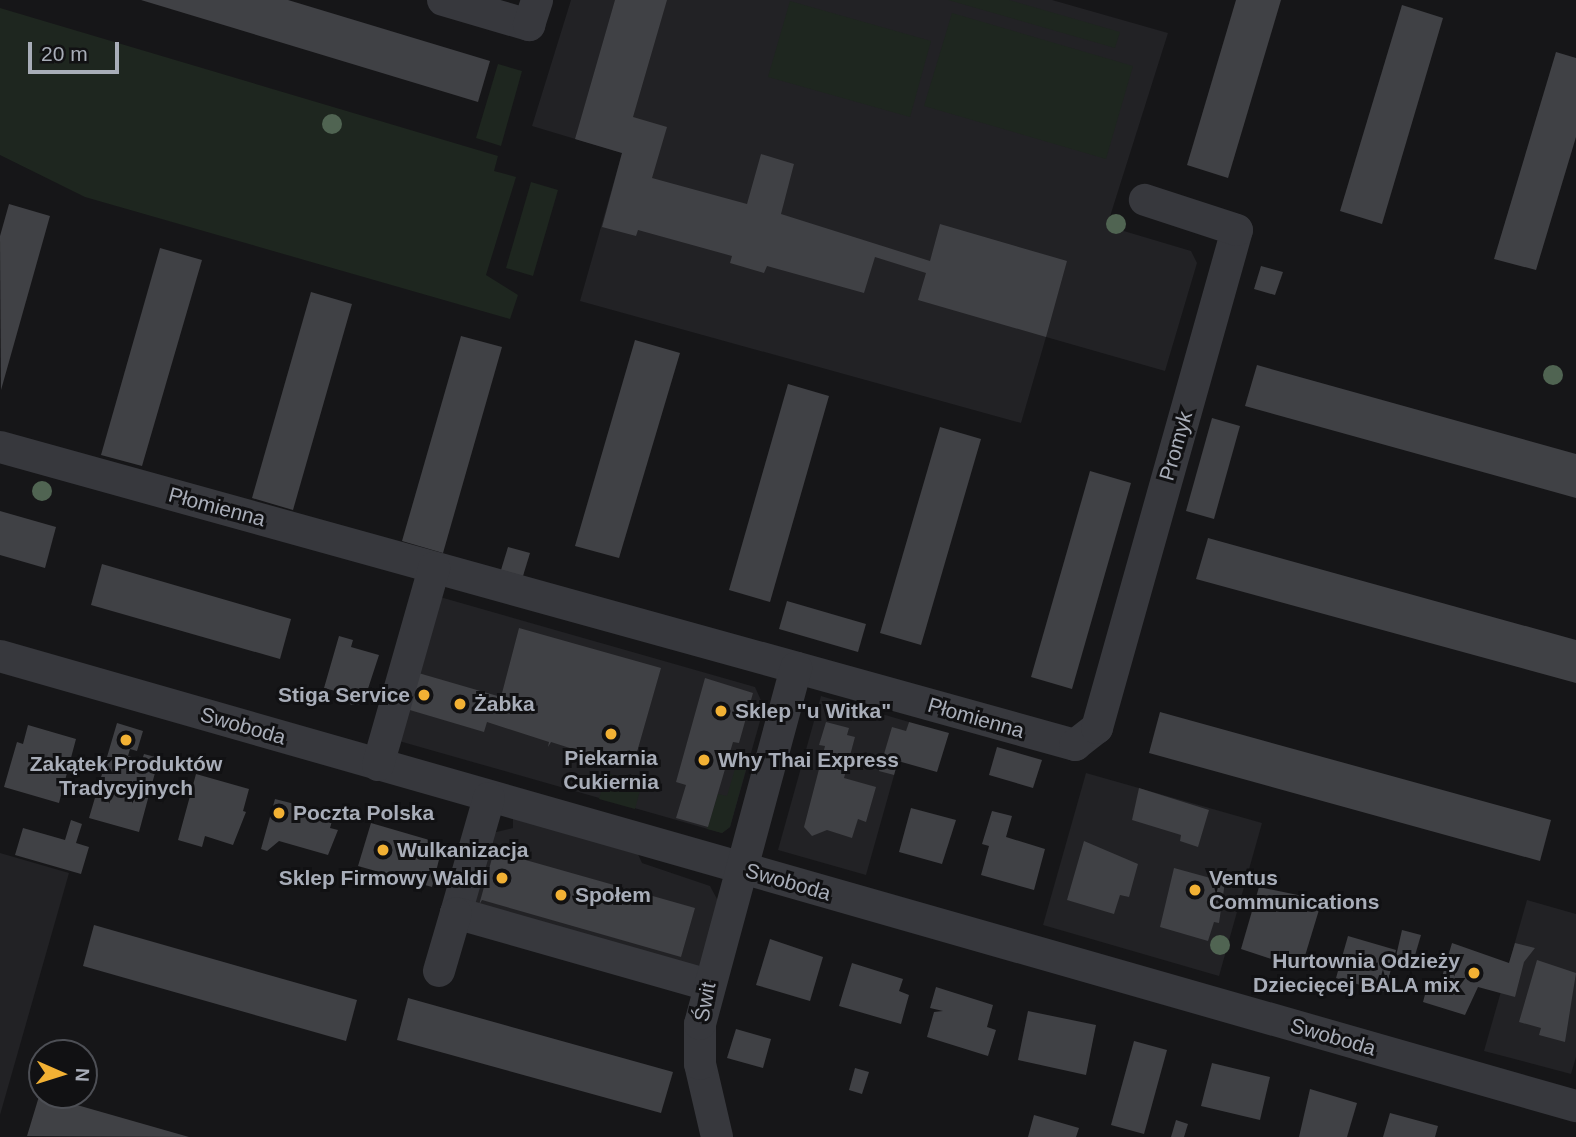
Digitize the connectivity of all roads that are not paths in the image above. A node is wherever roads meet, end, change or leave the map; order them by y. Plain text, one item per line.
1 (443, 0) edge
2 (537, 0) edge
3 (1145, 200) dead end
4 (0, 447) edge
5 (434, 568) junction
6 (0, 656) edge
7 (796, 668) junction
8 (1075, 745) joint
9 (378, 765) junction
10 (489, 798) junction
11 (740, 869) junction
12 (456, 913) junction
13 (439, 971) dead end
14 (708, 985) junction
15 (1576, 1106) edge
16 (717, 1137) edge

1 - 2 street
3 - 8 street, Promyk
4 - 5 street, Płomienna
5 - 7 street, Płomienna
5 - 9 street
6 - 9 street, Swoboda
7 - 8 street, Płomienna
7 - 11 street
9 - 10 street, Swoboda
10 - 11 street, Swoboda
10 - 12 street
11 - 14 street, Świt
11 - 15 street, Swoboda
12 - 13 street
12 - 14 street
14 - 16 street, Świt

